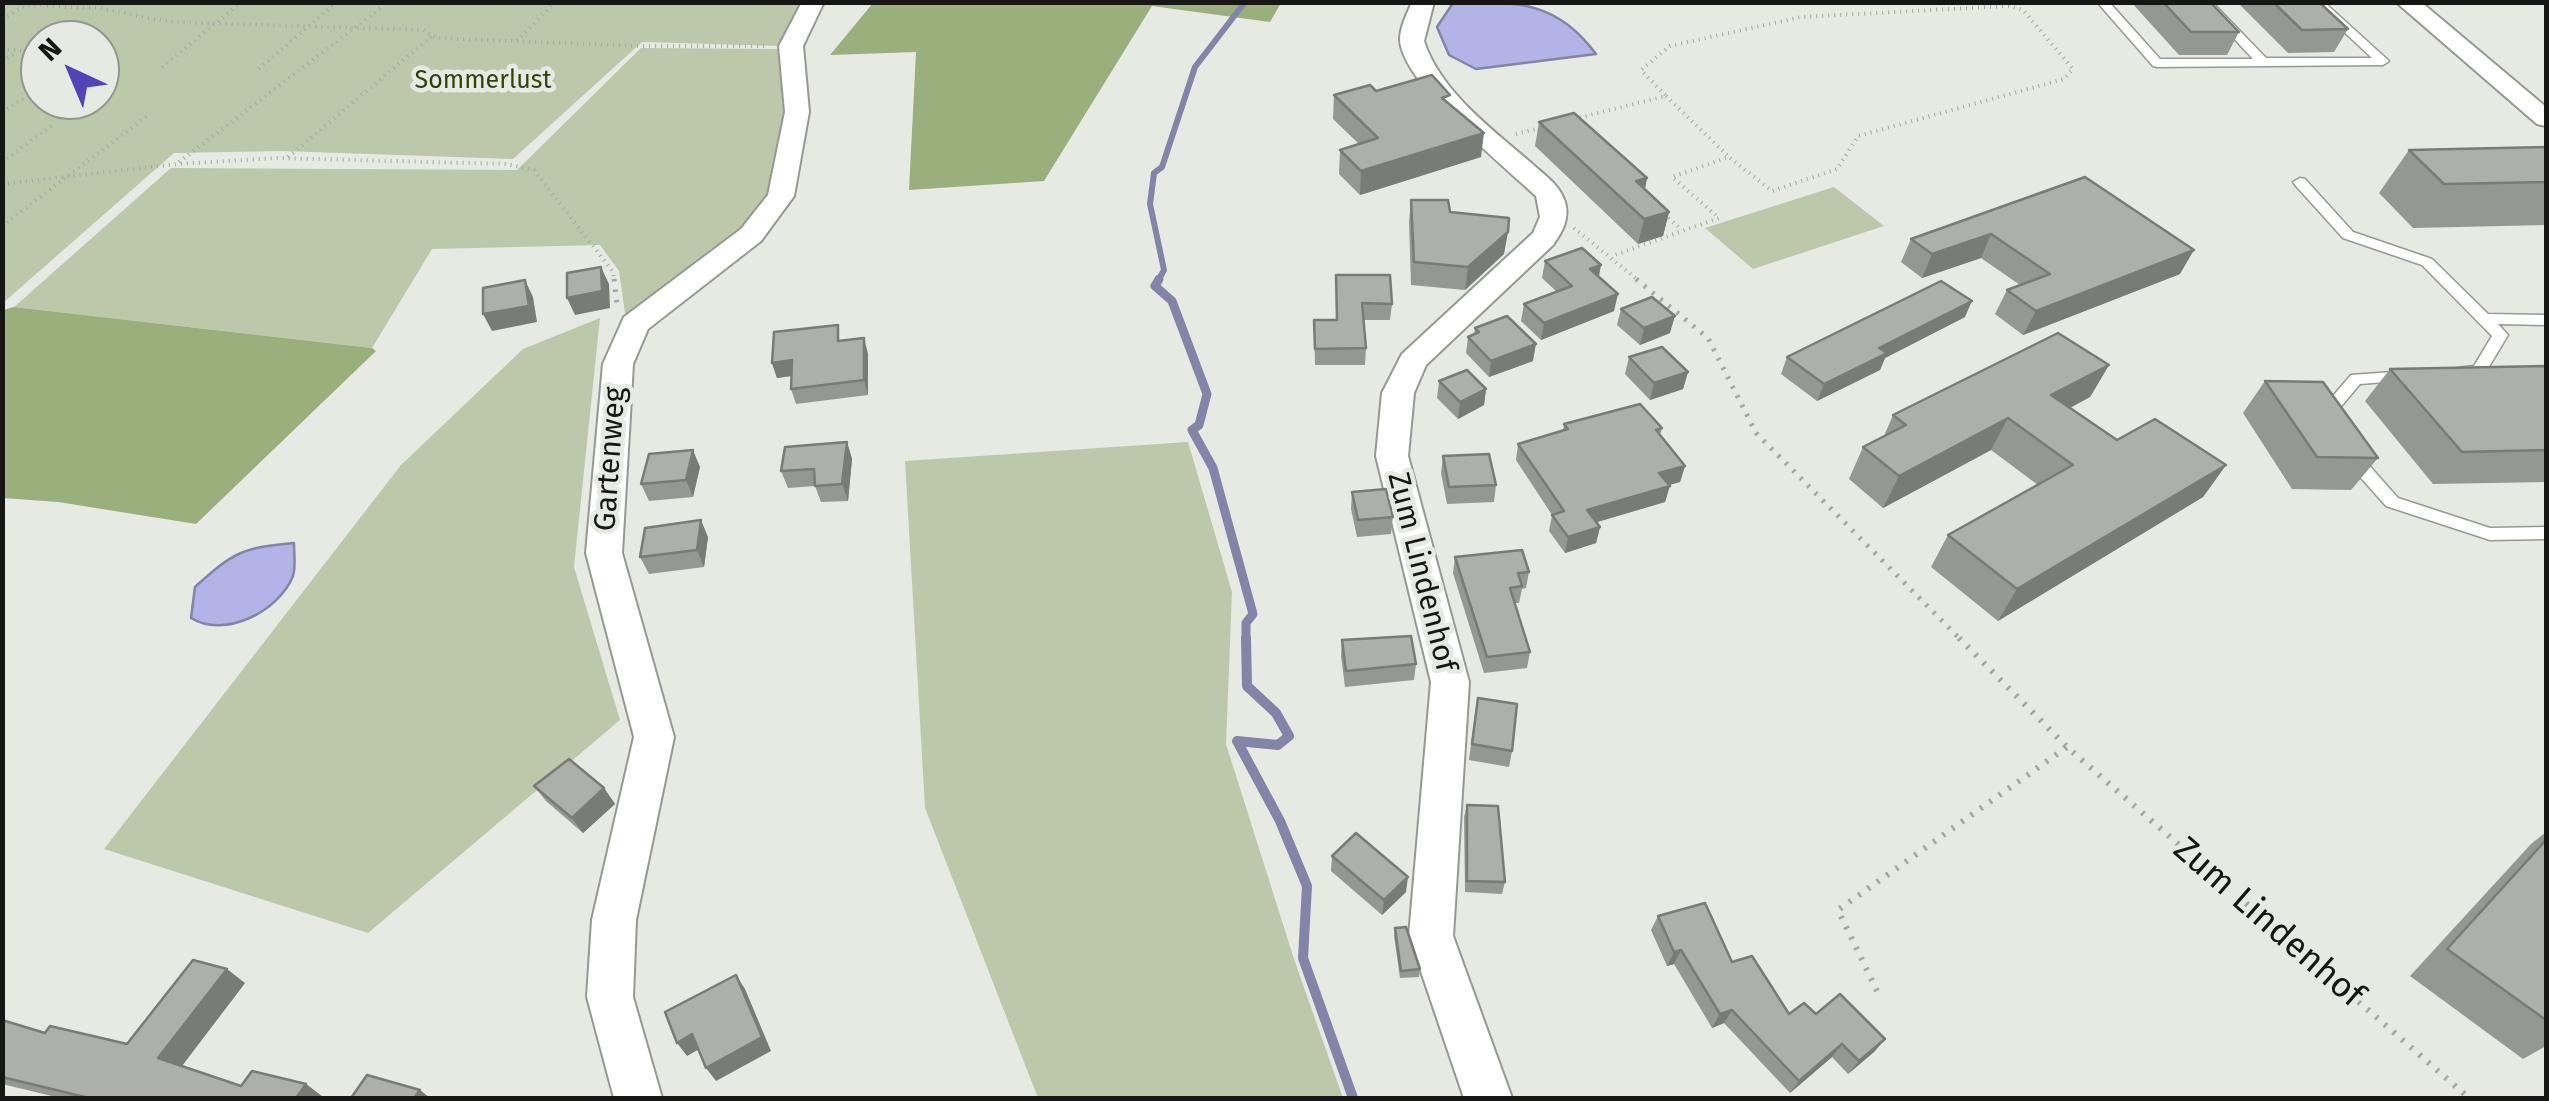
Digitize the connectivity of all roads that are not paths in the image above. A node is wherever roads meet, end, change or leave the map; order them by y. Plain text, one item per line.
1 (812, 2) edge
2 (1423, 2) edge
3 (2102, 2) edge
4 (2205, 2) edge
5 (2317, 2) edge
6 (2407, 2) edge
7 (2263, 62) junction
8 (2546, 119) edge
9 (2300, 182) dead end
10 (2484, 319) junction
11 (2546, 320) edge
12 (2332, 435) edge
13 (2344, 448) edge
14 (2546, 533) edge
15 (638, 1098) edge
16 (1488, 1098) edge

1 - 15 street, Gartenweg
2 - 16 street, Zum Lindenhof
3 - 7 lane
4 - 7 lane
5 - 7 lane
6 - 8 street
9 - 10 lane
10 - 11 lane
10 - 12 lane
13 - 14 lane

